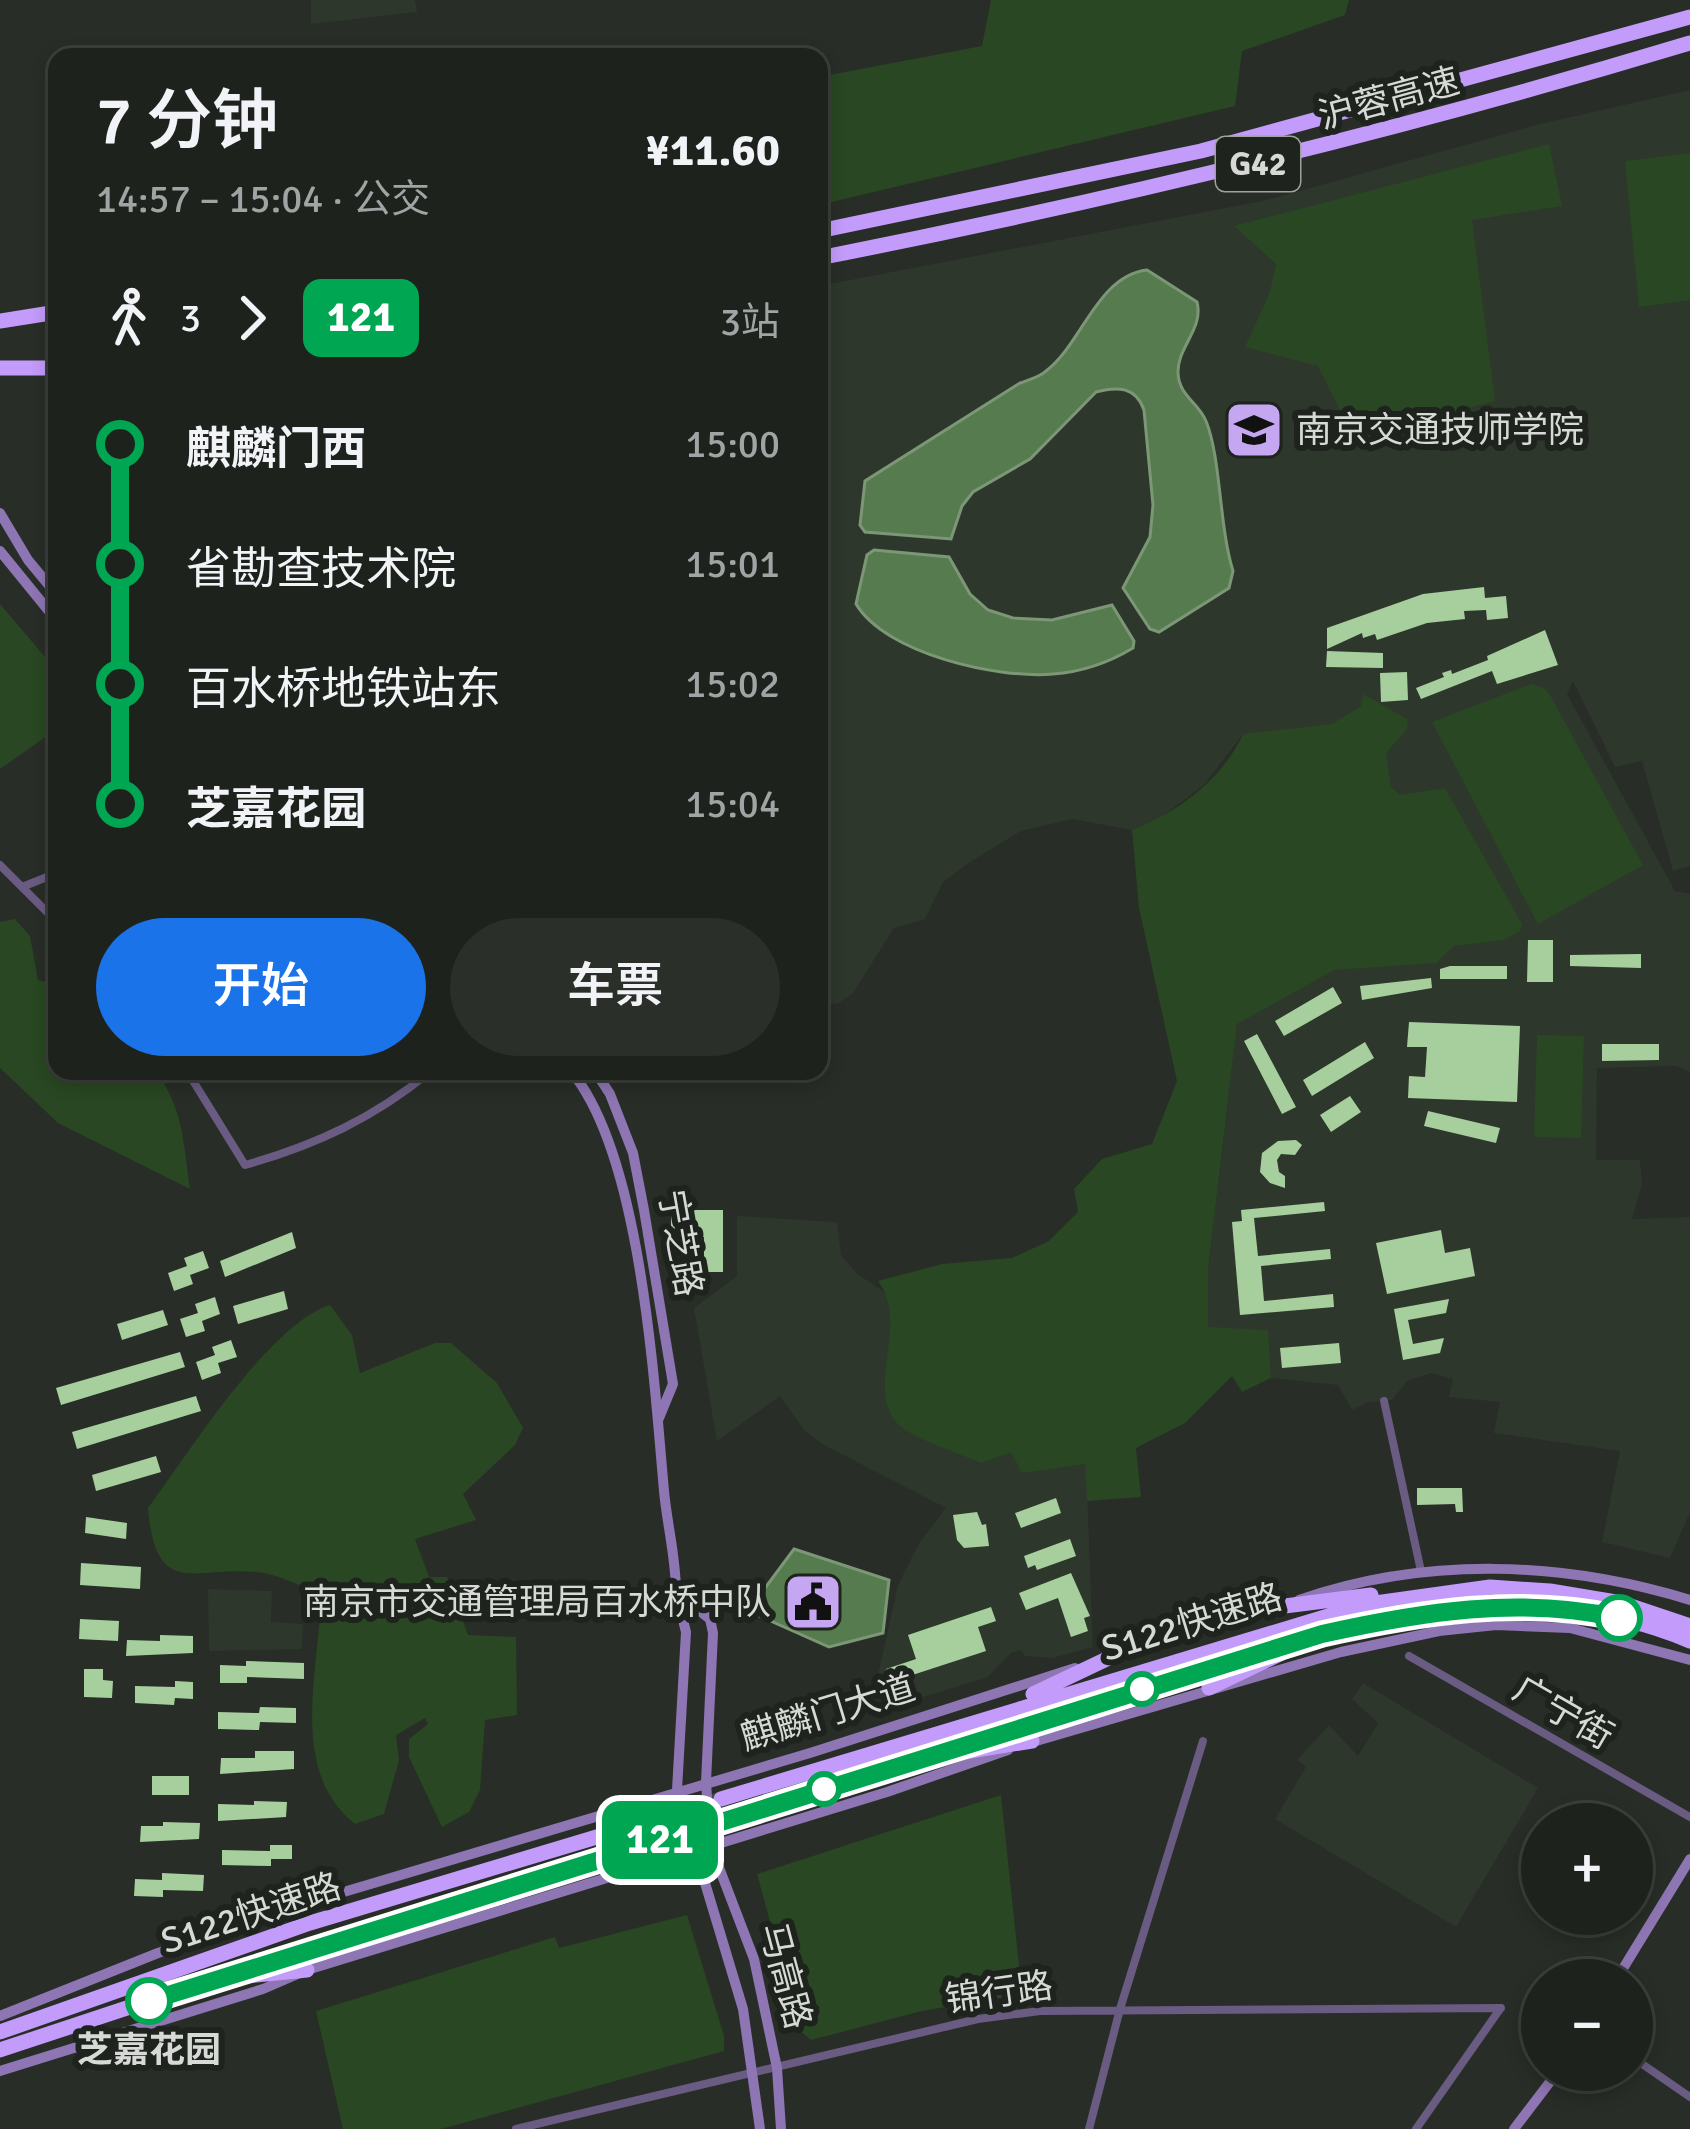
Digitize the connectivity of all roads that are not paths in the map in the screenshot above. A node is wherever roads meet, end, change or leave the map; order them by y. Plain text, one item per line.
1 (1690, 17) edge
2 (1690, 43) edge
3 (828, 229) edge
4 (828, 256) edge
5 (48, 313) edge
6 (0, 321) edge
7 (0, 368) edge
8 (48, 368) edge
9 (0, 513) edge
10 (0, 550) edge
11 (48, 582) edge
12 (48, 610) edge
13 (0, 865) edge
14 (48, 877) edge
15 (22, 887) junction
16 (48, 913) edge
17 (193, 1080) edge
18 (420, 1080) edge
19 (578, 1080) edge
20 (600, 1080) edge
21 (1384, 1401) dead end
22 (658, 1421) junction
23 (1421, 1571) junction
24 (676, 1592) junction
25 (1434, 1592) junction
26 (1690, 1600) edge
27 (1276, 1607) junction
28 (1690, 1626) edge
29 (1322, 1634) junction
30 (1690, 1641) edge
31 (1409, 1656) dead end
32 (1112, 1657) junction
33 (1690, 1660) edge
34 (1209, 1688) junction
35 (990, 1714) junction
36 (1032, 1741) junction
37 (1203, 1741) dead end
38 (914, 1760) junction
39 (706, 1782) junction
40 (677, 1790) junction
41 (721, 1799) tunnel mouth
42 (1690, 1817) edge
43 (660, 1818) tunnel mouth
44 (726, 1820) tunnel mouth
45 (665, 1838) tunnel mouth
46 (710, 1844) junction
47 (693, 1849) junction
48 (1690, 1858) edge
49 (1629, 1959) edge
50 (307, 1970) junction
51 (213, 1980) junction
52 (97, 2008) junction
53 (1120, 2009) junction
54 (0, 2016) edge
55 (0, 2032) edge
56 (0, 2050) edge
57 (776, 2068) junction
58 (1653, 2071) edge
59 (0, 2072) edge
60 (755, 2072) junction
61 (1542, 2091) edge
62 (1690, 2097) edge
63 (516, 2129) edge
64 (760, 2129) edge
65 (781, 2129) edge
66 (1089, 2129) edge
67 (1415, 2129) edge
68 (1514, 2129) edge

1 - 3 highway, 沪蓉高速 / G42
2 - 4 highway, 沪蓉高速 / G42
5 - 6 highway
7 - 8 highway
9 - 11 street
10 - 12 street
13 - 15 street
14 - 15 street
15 - 16 street
17 - 18 street
19 - 22 street, 宁芝路
20 - 22 street, 宁芝路
21 - 23 street
22 - 24 street, 宁芝路
23 - 26 street, 麒麟门大道
23 - 27 street, 麒麟门大道
24 - 39 street
24 - 40 street, 宁芝路
25 - 27 highway
25 - 28 highway, S122快速路
25 - 35 highway, S122快速路
27 - 32 street, 麒麟门大道
29 - 30 highway, S122快速路
29 - 34 highway
29 - 38 highway, S122快速路
31 - 42 street, 广宁街
32 - 35 highway
32 - 39 street, 麒麟门大道
33 - 34 street
34 - 36 street
35 - 41 highway, S122快速路
36 - 38 highway
36 - 46 street
37 - 53 street
38 - 44 highway, S122快速路
39 - 40 street, 麒麟门大道
39 - 46 street, 马高路
40 - 47 street, 马高路
40 - 54 street, 麒麟门大道
43 - 52 highway, S122快速路
45 - 51 highway, S122快速路
46 - 47 street
46 - 57 street, 马高路
47 - 50 street
47 - 60 street, 马高路
48 - 49 street
50 - 51 highway
50 - 59 street
51 - 52 highway, S122快速路
52 - 55 highway, S122快速路
52 - 56 highway, S122快速路
53 - 57 street, 锦行路
53 - 66 street
53 - 67 street, 锦行路
57 - 60 street, 锦行路
57 - 65 street, 马高路
58 - 62 street
60 - 63 street, 锦行路
60 - 64 street, 马高路
61 - 68 street

